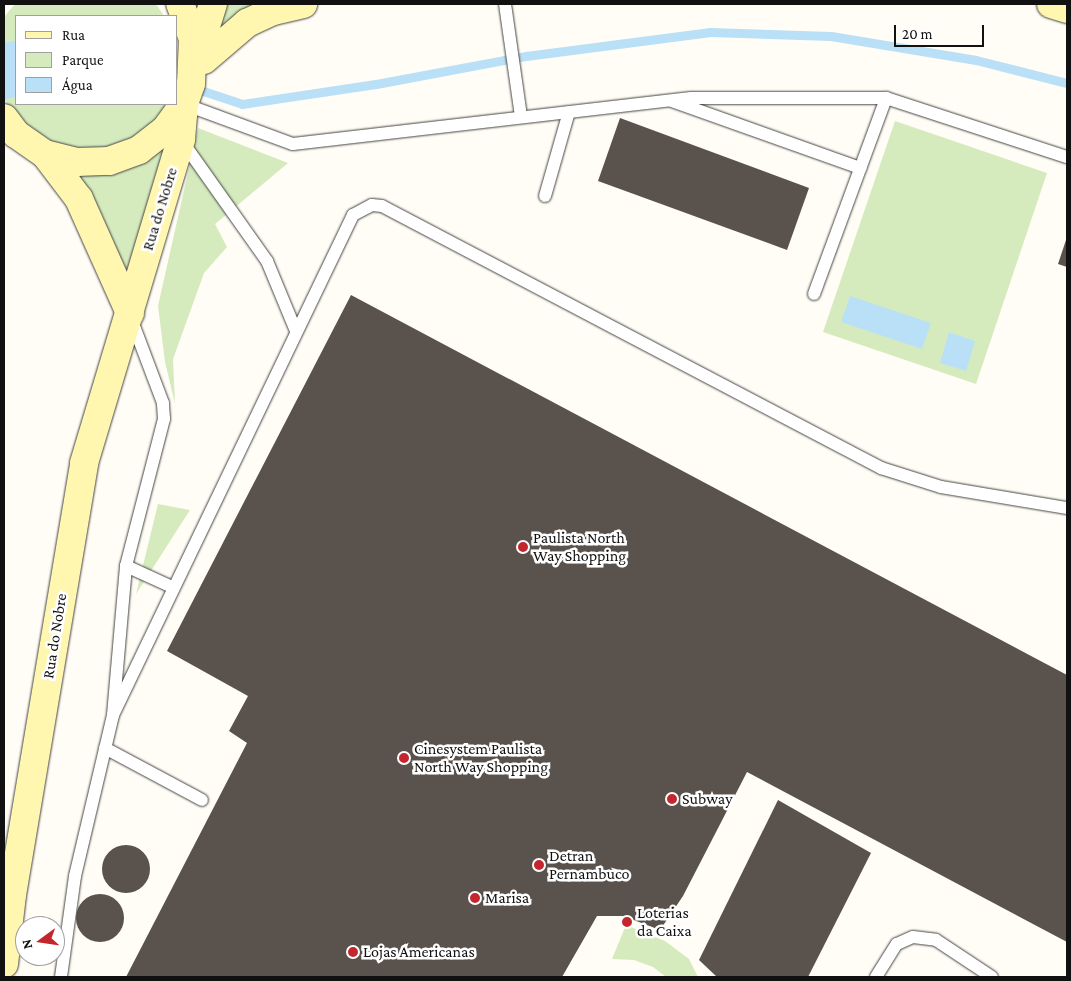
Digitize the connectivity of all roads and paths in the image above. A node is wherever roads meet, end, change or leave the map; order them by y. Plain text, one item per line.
1 (180, 4) edge
2 (213, 4) edge
3 (303, 4) edge
4 (505, 4) edge
5 (1051, 4) edge
6 (1067, 9) edge
7 (197, 65) junction
8 (886, 98) junction
9 (185, 100) junction
10 (669, 100) junction
11 (569, 112) junction
12 (521, 117) junction
13 (4, 118) edge
14 (181, 140) junction
15 (45, 154) junction
16 (1067, 157) edge
17 (860, 168) junction
18 (545, 196) dead end
19 (814, 294) dead end
20 (130, 314) junction
21 (296, 331) junction
22 (1067, 508) edge
23 (126, 566) junction
24 (172, 587) junction
25 (113, 715) junction
26 (105, 748) junction
27 (202, 800) dead end
28 (4, 964) edge
29 (61, 977) edge
30 (876, 977) edge
31 (992, 977) edge

1 - 7 main road
2 - 7 main road
3 - 7 main road
4 - 12 lane
5 - 6 main road
7 - 9 main road
8 - 10 lane
8 - 16 lane
8 - 17 lane
9 - 12 lane
9 - 14 main road, Rua do Nobre
9 - 15 main road
10 - 11 lane
10 - 17 lane
11 - 12 lane
11 - 18 lane
13 - 15 main road
14 - 20 main road, Rua do Nobre
14 - 21 lane
15 - 20 main road
17 - 19 lane
20 - 23 lane
20 - 28 main road, Rua do Nobre
21 - 22 lane
21 - 24 lane
23 - 24 lane
23 - 25 lane
24 - 25 lane
25 - 26 lane
26 - 27 lane
26 - 29 lane
30 - 31 lane

